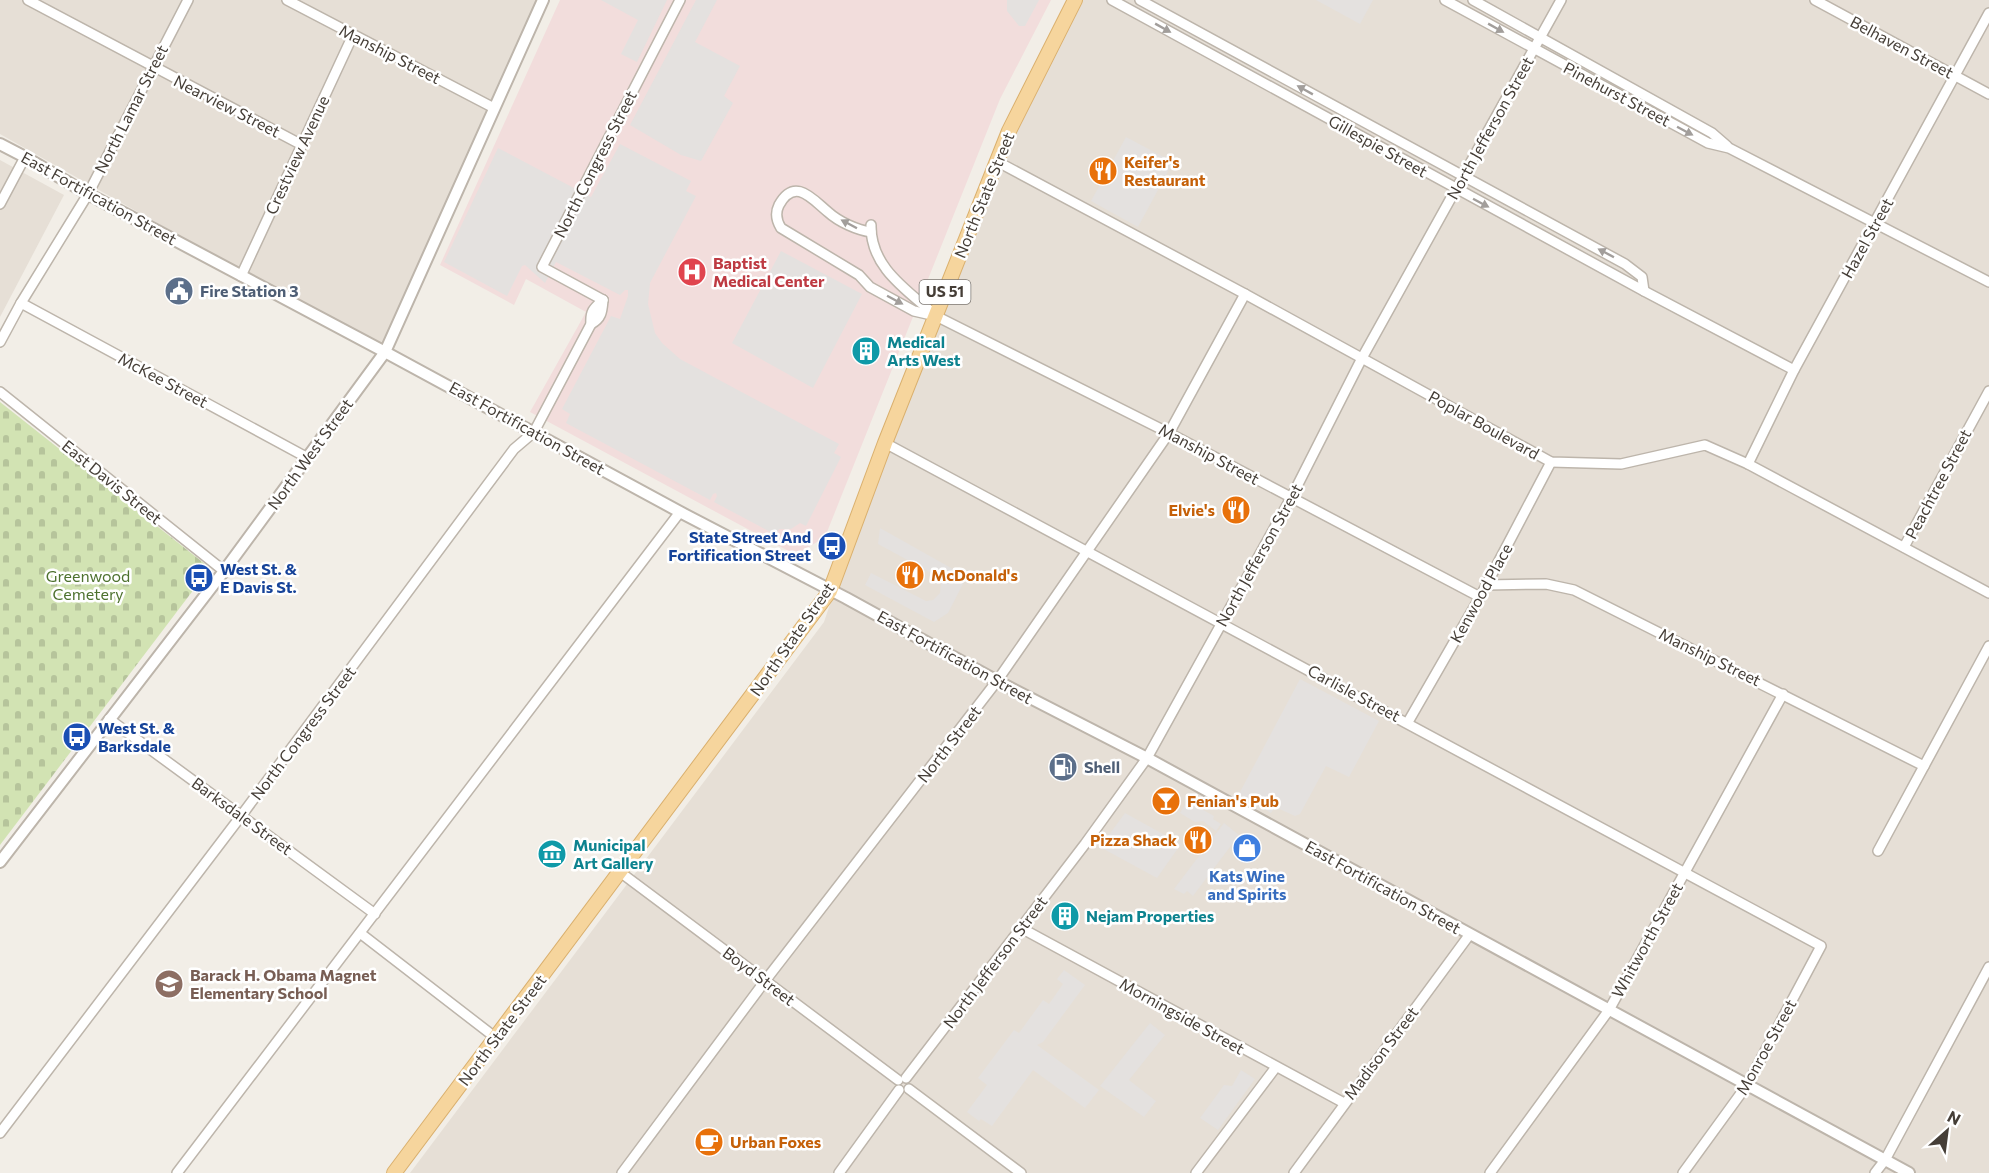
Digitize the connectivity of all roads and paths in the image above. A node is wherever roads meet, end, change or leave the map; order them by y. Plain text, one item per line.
1 (28, 0) edge
2 (188, 0) edge
3 (287, 0) edge
4 (543, 0) edge
5 (680, 0) edge
6 (1075, 0) edge
7 (1112, 0) edge
8 (1140, 0) edge
9 (1444, 0) edge
10 (1561, 0) edge
11 (1815, 0) edge
12 (1474, 1) edge
13 (1470, 14) junction
14 (1989, 14) edge
15 (353, 35) junction
16 (1540, 37) junction
17 (1533, 49) junction
18 (152, 67) junction
19 (1956, 76) junction
20 (1638, 91) junction
21 (1989, 94) edge
22 (1632, 102) junction
23 (494, 108) junction
24 (0, 144) edge
25 (302, 145) junction
26 (1729, 148) junction
27 (25, 157) junction
28 (998, 162) junction
29 (1464, 177) junction
30 (1457, 189) junction
31 (88, 194) junction
32 (0, 204) edge
33 (1875, 224) junction
34 (240, 276) junction
35 (1989, 282) edge
36 (1644, 291) junction
37 (1245, 294) junction
38 (21, 303) junction
39 (936, 316) junction
40 (0, 342) edge
41 (385, 352) junction
42 (1362, 358) junction
43 (1794, 370) junction
44 (1989, 391) edge
45 (0, 392) edge
46 (534, 432) junction
47 (1169, 433) junction
48 (885, 443) junction
49 (306, 458) junction
50 (1551, 462) junction
51 (1748, 464) junction
52 (1291, 498) junction
53 (680, 512) junction
54 (1905, 547) junction
55 (1089, 551) junction
56 (224, 571) junction
57 (1486, 585) junction
58 (830, 591) junction
59 (1989, 594) edge
60 (1480, 597) junction
61 (1223, 623) junction
62 (1989, 646) edge
63 (998, 681) junction
64 (1783, 694) junction
65 (109, 719) junction
66 (1408, 722) junction
67 (1147, 758) junction
68 (1924, 766) junction
69 (241, 816) junction
70 (1878, 851) dead end
71 (0, 862) edge
72 (620, 872) junction
73 (1684, 873) junction
74 (375, 914) junction
75 (1021, 928) junction
76 (360, 933) junction
77 (1470, 934) junction
78 (1821, 946) joint
79 (1989, 967) edge
80 (765, 981) junction
81 (1609, 1010) junction
82 (496, 1038) junction
83 (1276, 1067) junction
84 (903, 1085) junction
85 (1747, 1085) junction
86 (1344, 1103) junction
87 (0, 1133) edge
88 (1885, 1160) junction
89 (1298, 1171) edge
90 (177, 1173) edge
91 (394, 1173) edge
92 (622, 1173) edge
93 (839, 1173) edge
94 (1021, 1173) edge
95 (1196, 1173) edge
96 (1490, 1173) edge
97 (1683, 1173) edge
98 (1875, 1173) edge
99 (1909, 1173) edge

1 - 18 street, Nearview Street
2 - 18 street, North Lamar Street
3 - 15 street, Manship Street
4 - 23 street, North West Street
5 - 46 street, North Congress Street
6 - 28 main road, North State Street / US 51
7 -> 30 street, Gillespie Street
29 -> 8 street, Gillespie Street
9 - 13 street, Pinehurst Street
10 - 16 street, North Jefferson Street
11 - 19 street, Belhaven Street
12 - 13 street
12 - 16 street, Pinehurst Street
13 -> 17 street, Pinehurst Street
14 - 19 street, Hazel Street
15 - 23 street, Manship Street
15 - 25 street, Crestview Avenue
16 - 17 street, North Jefferson Street
16 - 20 street, Pinehurst Street
17 - 22 street, Pinehurst Street
17 - 29 street, North Jefferson Street
18 - 25 street, Nearview Street
18 - 31 street, North Lamar Street
19 - 21 street, Belhaven Street
19 - 33 street, Hazel Street
20 - 22 street
20 - 26 street, Pinehurst Street
22 -> 26 street, Pinehurst Street
23 - 41 street, North West Street
24 - 27 street, East Fortification Street
25 - 34 street, Crestview Avenue
26 - 33 street, Pinehurst Street
27 - 31 street, East Fortification Street
27 - 32 street
28 - 37 street, Poplar Boulevard
28 - 39 main road, North State Street / US 51
29 - 30 street, North Jefferson Street
36 -> 29 street, Gillespie Street
30 -> 36 street, Gillespie Street
30 - 42 street, North Jefferson Street
31 - 34 street, East Fortification Street
31 - 38 street, North Lamar Street
33 - 35 street, Pinehurst Street
33 - 43 street, Hazel Street
34 - 41 street, East Fortification Street
36 - 43 street, Gillespie Street
37 - 42 street, Poplar Boulevard
37 - 47 street, North Street
38 - 40 street, North Lamar Street
38 - 49 street, McKee Street
39 -> 39 street, Manship Street
39 - 47 street, Manship Street
39 - 48 main road, North State Street / US 51
41 - 46 street, East Fortification Street
41 - 49 street, North West Street
42 - 50 street, Poplar Boulevard
42 - 52 street, North Jefferson Street
43 - 51 street, Hazel Street
44 - 54 street, Peachtree Street
45 - 56 street, East Davis Street
46 - 53 street, East Fortification Street
46 - 69 street, North Congress Street
47 - 52 street, Manship Street
47 - 55 street, North Street
48 - 55 street, Carlisle Street
48 - 58 main road, North State Street / US 51
49 - 56 street, North West Street
50 - 51 street, Poplar Boulevard
50 - 57 street, Kenwood Place
51 - 54 street, Poplar Boulevard
52 - 60 street, Manship Street
52 - 61 street, North Jefferson Street
53 - 58 street, East Fortification Street
53 - 74 street
54 - 59 street, Poplar Boulevard
55 - 61 street, Carlisle Street
55 - 63 street, North Street
56 - 65 street, North West Street
57 - 60 street, Kenwood Place
57 - 64 street, Manship Street
58 - 63 street, East Fortification Street
58 - 72 main road, North State Street / US 51
60 - 66 street, Kenwood Place
61 - 66 street, Carlisle Street
61 - 67 street, North Jefferson Street
62 - 68 street
63 - 67 street, East Fortification Street
63 - 80 street, North Street
64 - 68 street, Manship Street
64 - 73 street, Whitworth Street
65 - 69 street, Barksdale Street
65 - 71 street, North West Street
66 - 73 street, Carlisle Street
67 - 75 street, North Jefferson Street
67 - 77 street, East Fortification Street
68 - 70 street
69 - 74 street, Barksdale Street
69 - 87 street, North Congress Street
72 - 80 street, Boyd Street
72 - 82 main road, North State Street / US 51
73 - 78 street, Carlisle Street
73 - 81 street, Whitworth Street
74 - 76 street
75 - 83 street, Morningside Street
75 - 84 street, North Jefferson Street
76 - 82 street
76 - 90 street
77 - 81 street, East Fortification Street
77 - 86 street, Madison Street
78 - 85 street, Monroe Street
79 - 88 street
80 - 84 street, Boyd Street
80 - 92 street, North Street
81 - 85 street, East Fortification Street
81 - 96 street, Whitworth Street
82 - 91 main road, North State Street / US 51
83 - 86 street, Morningside Street
83 - 95 street
84 - 93 street, North Jefferson Street
84 - 94 street, Boyd Street
85 - 88 street, East Fortification Street
85 - 97 street, Monroe Street
86 - 89 street, Madison Street
88 - 98 street
88 - 99 street, East Fortification Street

